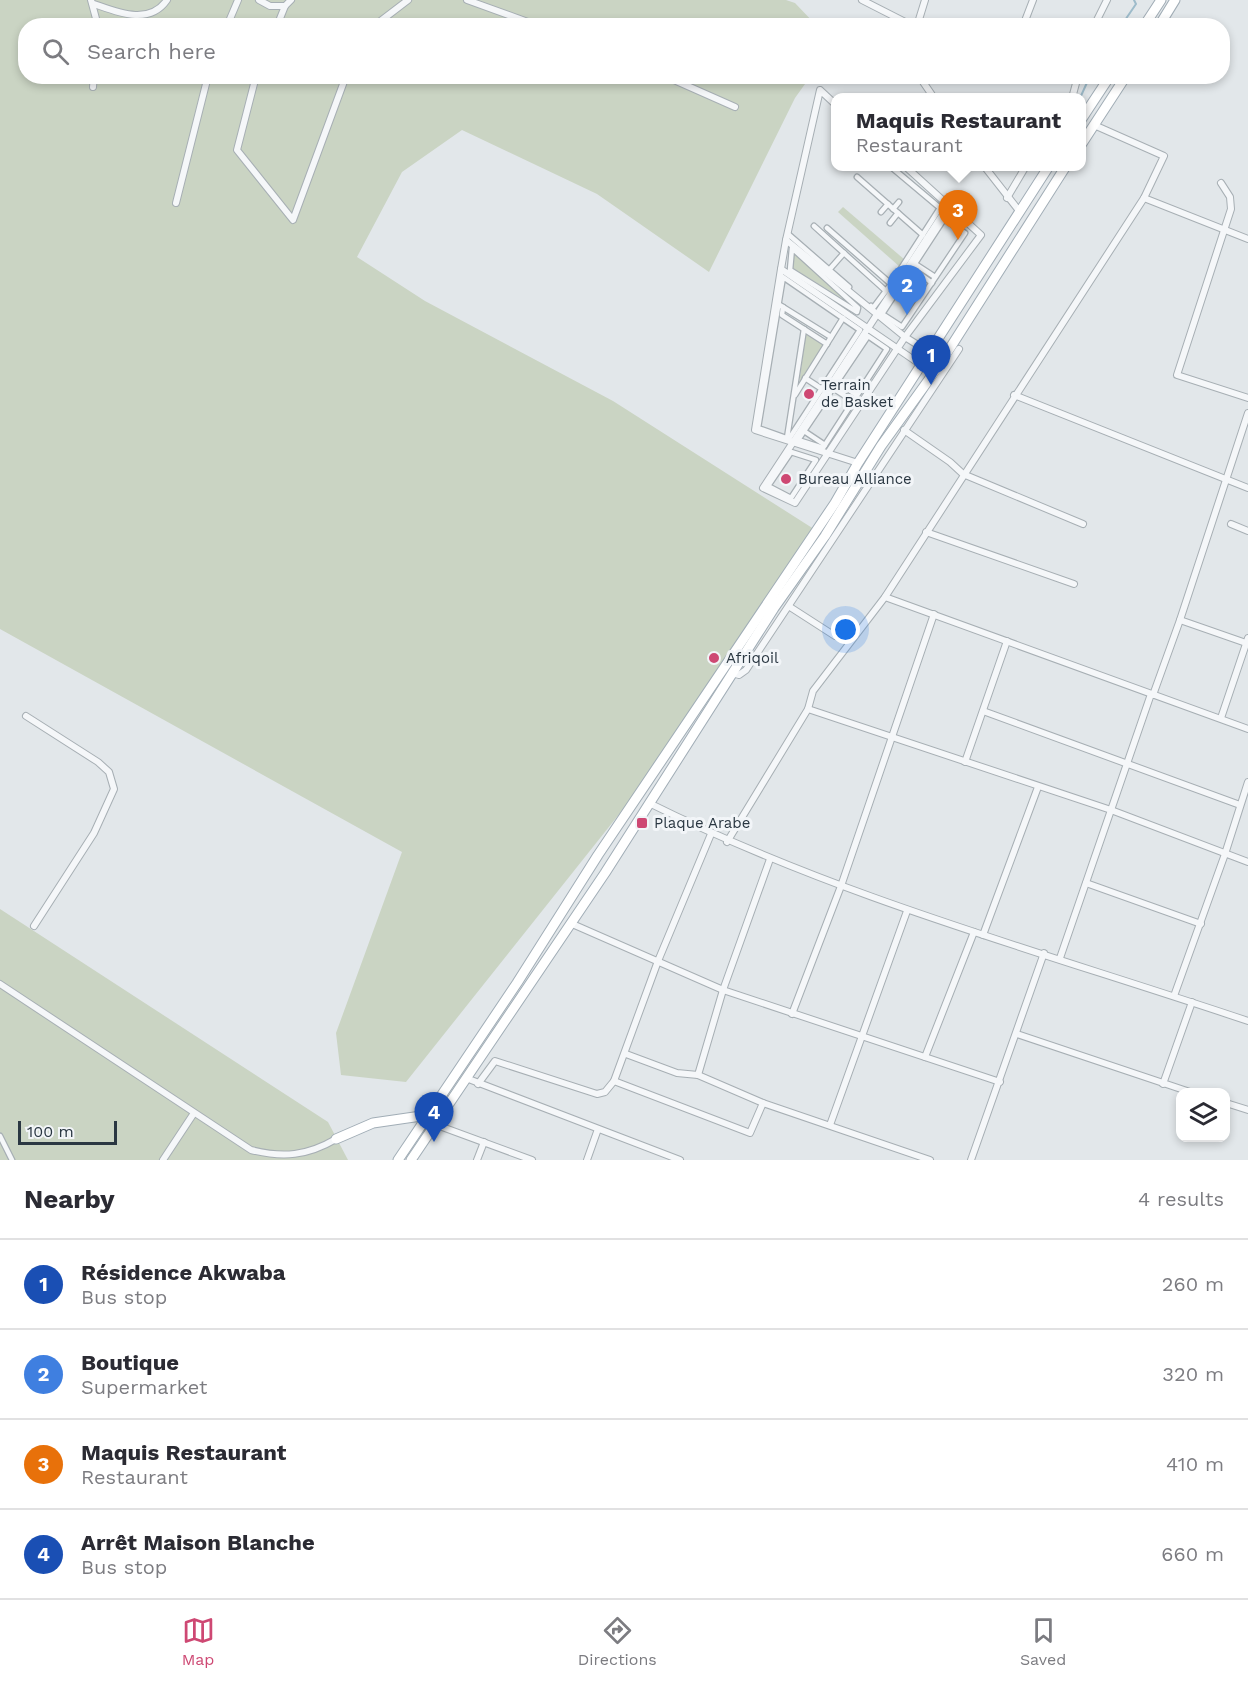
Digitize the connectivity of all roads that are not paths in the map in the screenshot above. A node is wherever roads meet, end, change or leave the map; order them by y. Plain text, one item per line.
1 (166, 0) edge
2 (238, 0) edge
3 (259, 0) edge
4 (291, 0) edge
5 (408, 0) edge
6 (467, 0) edge
7 (862, 0) edge
8 (925, 0) edge
9 (1033, 0) edge
10 (1107, 0) edge
11 (1161, 0) edge
12 (1175, 0) edge
13 (92, 2) edge
14 (285, 6) junction
15 (96, 18) edge
16 (230, 18) edge
17 (280, 18) edge
18 (384, 18) edge
19 (517, 18) edge
20 (899, 18) edge
21 (918, 18) edge
22 (1026, 18) edge
23 (1098, 18) edge
24 (1149, 18) edge
25 (1164, 18) edge
26 (93, 84) edge
27 (206, 84) edge
28 (254, 84) edge
29 (343, 84) edge
30 (683, 84) edge
31 (1105, 84) edge
32 (1120, 84) edge
33 (93, 87) dead end
34 (831, 100) edge
35 (735, 107) dead end
36 (1086, 112) edge
37 (1094, 125) junction
38 (1086, 137) edge
39 (896, 171) edge
40 (911, 171) edge
41 (988, 171) edge
42 (1023, 171) edge
43 (1046, 171) edge
44 (1063, 171) edge
45 (857, 177) dead end
46 (1221, 183) dead end
47 (1007, 198) junction
48 (1144, 198) junction
49 (899, 202) dead end
50 (176, 203) dead end
51 (888, 204) junction
52 (893, 209) junction
53 (881, 212) dead end
54 (1020, 212) junction
55 (898, 213) junction
56 (941, 217) dead end
57 (890, 223) dead end
58 (814, 226) dead end
59 (827, 228) dead end
60 (1223, 231) junction
61 (923, 235) junction
62 (787, 237) junction
63 (1248, 240) edge
64 (792, 248) joint
65 (844, 253) junction
66 (913, 266) junction
67 (781, 269) junction
68 (829, 270) junction
69 (935, 277) junction
70 (932, 283) junction
71 (891, 284) junction
72 (886, 291) junction
73 (781, 306) junction
74 (877, 314) junction
75 (843, 318) junction
76 (867, 327) junction
77 (804, 329) junction
78 (831, 337) junction
79 (905, 337) junction
80 (827, 344) junction
81 (898, 348) junction
82 (959, 349) dead end
83 (930, 352) junction
84 (942, 360) junction
85 (921, 365) junction
86 (933, 373) junction
87 (805, 378) junction
88 (837, 382) junction
89 (833, 388) junction
90 (822, 389) junction
91 (857, 395) junction
92 (1014, 395) junction
93 (794, 396) junction
94 (1248, 398) edge
95 (854, 401) junction
96 (1248, 413) edge
97 (904, 430) junction
98 (804, 431) junction
99 (790, 440) junction
100 (825, 445) junction
101 (790, 452) joint
102 (828, 453) junction
103 (858, 463) junction
104 (963, 474) junction
105 (1227, 480) junction
106 (1248, 488) edge
107 (1083, 524) dead end
108 (1231, 525) dead end
109 (1248, 531) edge
110 (926, 532) junction
111 (1074, 584) dead end
112 (885, 597) junction
113 (790, 607) junction
114 (934, 614) junction
115 (1180, 620) junction
116 (851, 638) junction
117 (1007, 641) junction
118 (1247, 641) edge
119 (732, 673) junction
120 (1152, 695) junction
121 (808, 709) junction
122 (983, 711) junction
123 (26, 716) dead end
124 (1221, 718) junction
125 (1248, 729) edge
126 (892, 738) junction
127 (965, 762) junction
128 (1127, 764) junction
129 (1248, 782) edge
130 (1038, 787) junction
131 (649, 803) junction
132 (1240, 805) junction
133 (1111, 810) junction
134 (711, 834) junction
135 (727, 842) junction
136 (1226, 854) junction
137 (770, 860) junction
138 (1248, 862) edge
139 (1086, 883) junction
140 (841, 886) junction
141 (907, 910) junction
142 (570, 923) junction
143 (1201, 924) junction
144 (34, 926) dead end
145 (974, 932) junction
146 (983, 935) junction
147 (1044, 953) junction
148 (1060, 958) junction
149 (658, 961) junction
150 (0, 984) edge
151 (723, 990) junction
152 (1174, 996) junction
153 (1192, 1002) junction
154 (792, 1014) junction
155 (1248, 1021) edge
156 (1017, 1034) junction
157 (861, 1035) junction
158 (626, 1054) junction
159 (925, 1057) junction
160 (698, 1075) junction
161 (466, 1078) junction
162 (614, 1081) junction
163 (1000, 1082) junction
164 (478, 1084) junction
165 (1163, 1084) junction
166 (1176, 1088) edge
167 (763, 1103) junction
168 (1230, 1104) edge
169 (1248, 1110) edge
170 (194, 1113) junction
171 (428, 1115) junction
172 (435, 1124) junction
173 (830, 1125) junction
174 (598, 1129) junction
175 (0, 1136) edge
176 (336, 1139) joint
177 (484, 1142) junction
178 (12, 1160) edge
179 (163, 1160) edge
180 (398, 1160) edge
181 (411, 1160) edge
182 (477, 1160) edge
183 (530, 1160) edge
184 (587, 1160) edge
185 (680, 1160) edge
186 (930, 1160) edge
187 (971, 1160) edge

1 - 13 street
2 - 16 street
3 - 14 street
4 - 14 street
5 - 18 street
6 - 19 street
7 - 20 street
8 - 21 street
9 - 22 street
10 - 23 street
11 - 24 main road
12 - 25 main road
13 - 15 street
14 - 17 street
26 - 33 street
27 - 50 street
28 - 29 street
30 - 35 street
31 - 36 main road
32 - 37 main road
34 - 62 street
37 - 38 main road
37 - 48 street
39 - 61 street
40 - 79 street
41 - 47 street
42 - 47 street
43 - 54 main road
44 - 84 main road
45 - 51 street
46 - 60 street
47 - 54 street
48 - 60 street
48 - 92 street
49 - 52 street
51 - 52 street
51 - 53 street
52 - 55 street
54 - 83 main road
55 - 57 street
55 - 61 street
56 - 74 street
58 - 65 street
59 - 71 street
60 - 63 street
60 - 94 street
61 - 71 street
62 - 67 street
62 - 68 street
62 - 74 street
64 - 64 street
65 - 68 street
65 - 72 street
66 - 69 street
66 - 69 street
66 - 70 street
66 - 70 street
67 - 76 street
67 - 99 street
68 - 72 street
69 - 70 street
71 - 72 street
73 - 75 street
73 - 77 street
73 - 78 street
73 - 99 street
74 - 76 street
74 - 79 street
75 - 78 street
75 - 90 street
76 - 81 street
76 - 99 street
77 - 80 street
77 - 93 street
78 - 80 street
79 - 81 street
79 - 83 street
80 - 87 street
81 - 85 street
81 - 102 street
82 - 97 street
83 - 84 street
83 - 85 main road
84 - 86 main road
85 - 86 street
85 - 103 main road
86 - 119 main road
87 - 90 street
87 - 93 street
88 - 89 street
88 - 91 street
88 - 91 street
89 - 95 street
89 - 98 street
90 - 99 street
91 - 95 street
92 - 104 street
92 - 105 street
93 - 99 street
95 - 100 street
96 - 105 street
97 - 104 street
97 - 113 street
98 - 100 street
98 - 100 street
99 - 102 street
99 - 102 street
101 - 101 street
102 - 103 street
103 - 171 main road
104 - 107 street
104 - 110 street
105 - 106 street
105 - 115 street
108 - 109 street
110 - 111 street
110 - 112 street
112 - 114 street
112 - 116 street
113 - 116 street
113 - 119 street
114 - 117 street
114 - 126 street
115 - 118 street
115 - 120 street
116 - 121 street
117 - 120 street
117 - 122 street
118 - 124 street
119 - 131 main road
120 - 124 street
120 - 128 street
121 - 126 street
121 - 135 street
122 - 127 street
122 - 128 street
123 - 144 street
124 - 125 street
126 - 127 street
126 - 140 street
127 - 130 street
128 - 132 street
128 - 133 street
129 - 132 street
130 - 133 street
130 - 146 street
131 - 134 street
131 - 142 main road
132 - 136 street
133 - 136 street
133 - 139 street
134 - 135 street
134 - 149 street
135 - 137 street
136 - 138 street
136 - 143 street
137 - 140 street
137 - 151 street
139 - 143 street
139 - 148 street
140 - 141 street
140 - 154 street
141 - 145 street
141 - 157 street
142 - 149 street
142 - 161 main road
143 - 152 street
145 - 146 street
145 - 159 street
146 - 147 street
147 - 148 street
147 - 156 street
148 - 152 street
149 - 151 street
149 - 158 street
150 - 170 street
151 - 154 street
151 - 160 street
152 - 153 street
153 - 155 street
153 - 165 street
154 - 157 street
156 - 163 street
156 - 165 street
157 - 159 street
157 - 173 street
158 - 160 street
158 - 162 street
159 - 163 street
160 - 167 street
161 - 164 street
161 - 172 main road
162 - 164 street
162 - 167 street
163 - 187 street
164 - 174 street
165 - 166 street
167 - 173 street
168 - 169 street
170 - 176 street
170 - 179 street
171 - 176 main road
171 - 180 main road
172 - 177 street
172 - 181 main road
173 - 186 street
174 - 184 street
174 - 185 street
175 - 178 street
177 - 182 street
177 - 183 street

